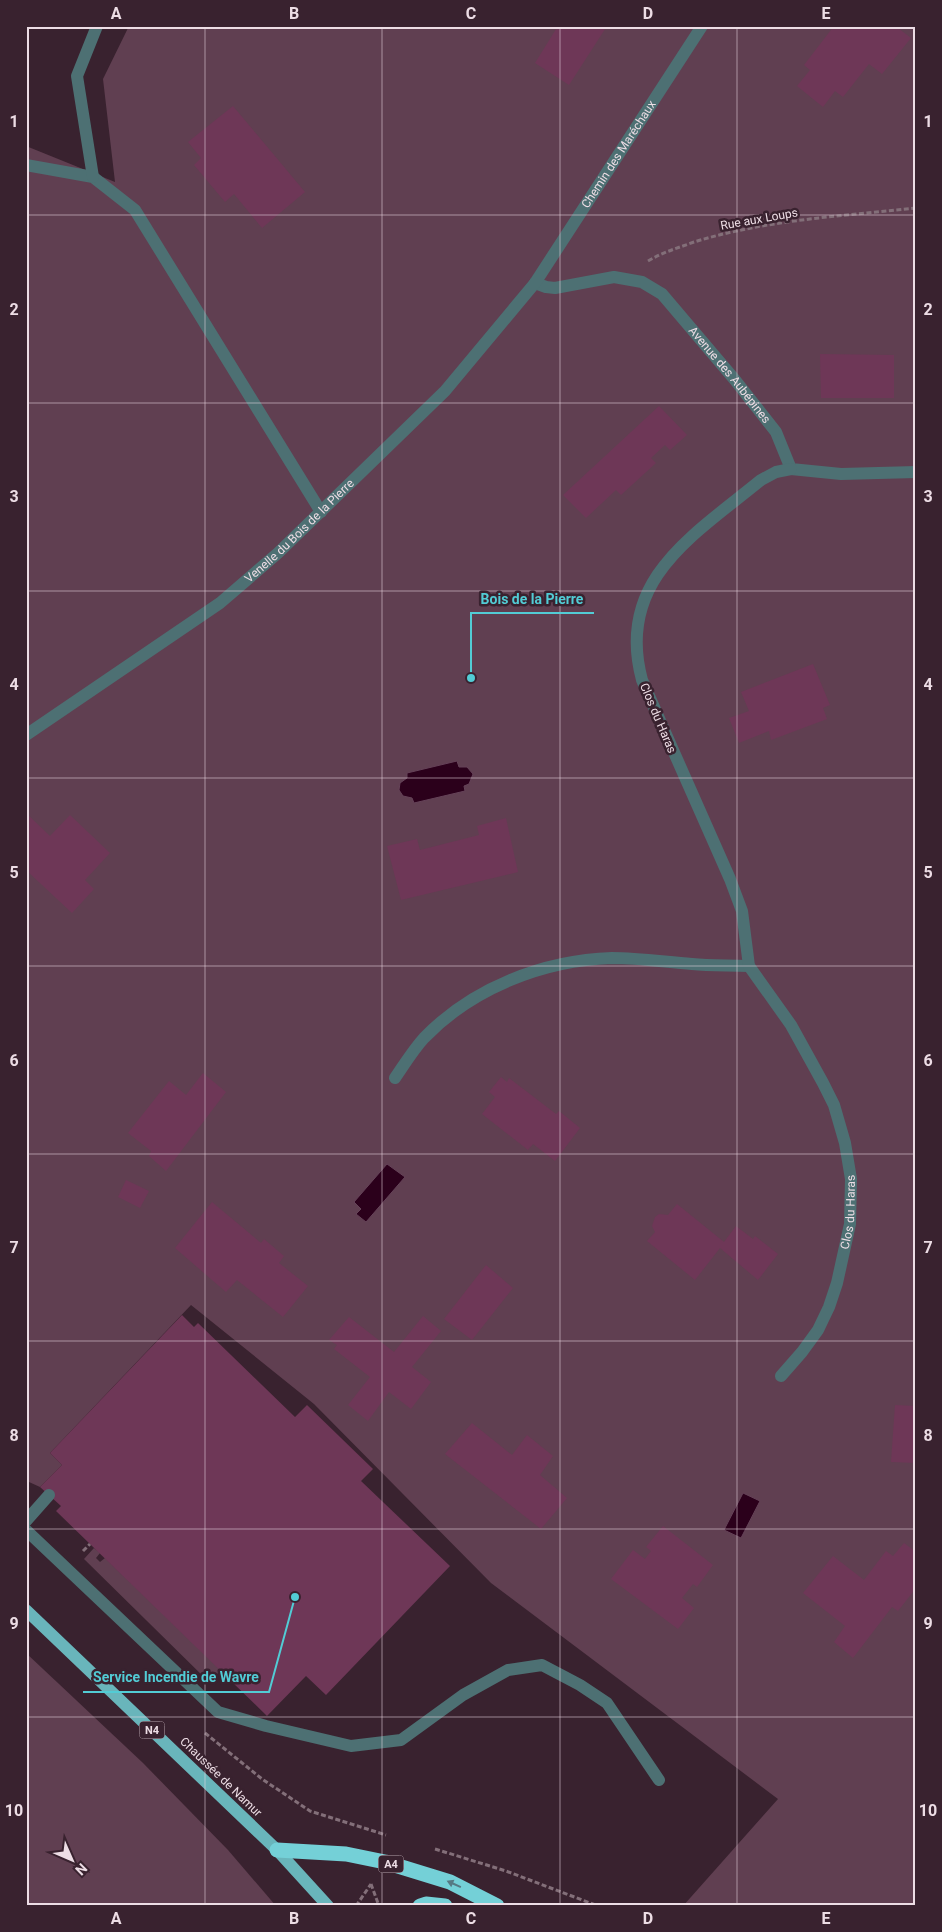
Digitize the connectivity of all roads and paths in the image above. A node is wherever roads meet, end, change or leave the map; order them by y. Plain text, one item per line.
1 (97, 26) edge
2 (702, 26) edge
3 (26, 165) edge
4 (93, 177) junction
5 (916, 208) edge
6 (614, 277) junction
7 (535, 283) junction
8 (791, 468) junction
9 (916, 472) edge
10 (321, 512) junction
11 (26, 735) edge
12 (749, 966) junction
13 (395, 1078) dead end
14 (781, 1376) dead end
15 (49, 1495) dead end
16 (26, 1521) edge
17 (26, 1530) edge
18 (26, 1610) edge
19 (659, 1780) dead end
20 (284, 1794) dead end
21 (392, 1837) dead end
22 (429, 1848) dead end
23 (277, 1850) junction
24 (328, 1906) edge
25 (356, 1906) edge
26 (379, 1906) edge
27 (420, 1906) edge
28 (445, 1906) edge
29 (497, 1906) edge
30 (598, 1906) edge

1 - 4 street
2 - 7 street, Chemin des Maréchaux
3 - 4 street
4 - 10 street
5 - 6 path, Rue aux Loups
6 - 7 street, Avenue des Aubépines
6 - 8 street, Avenue des Aubépines
7 - 10 street, Venelle du Bois de la Pierre
8 - 9 street
8 - 12 street, Clos du Haras
10 - 11 street, Venelle du Bois de la Pierre
12 - 13 street
12 - 14 street, Clos du Haras
15 - 16 street
17 - 19 street
18 - 23 main road, Chaussée de Namur / N4
20 - 21 path
22 - 30 path
23 - 24 main road, Chaussée de Namur / N4
29 -> 23 highway, A4
25 - 26 path
27 - 28 highway

